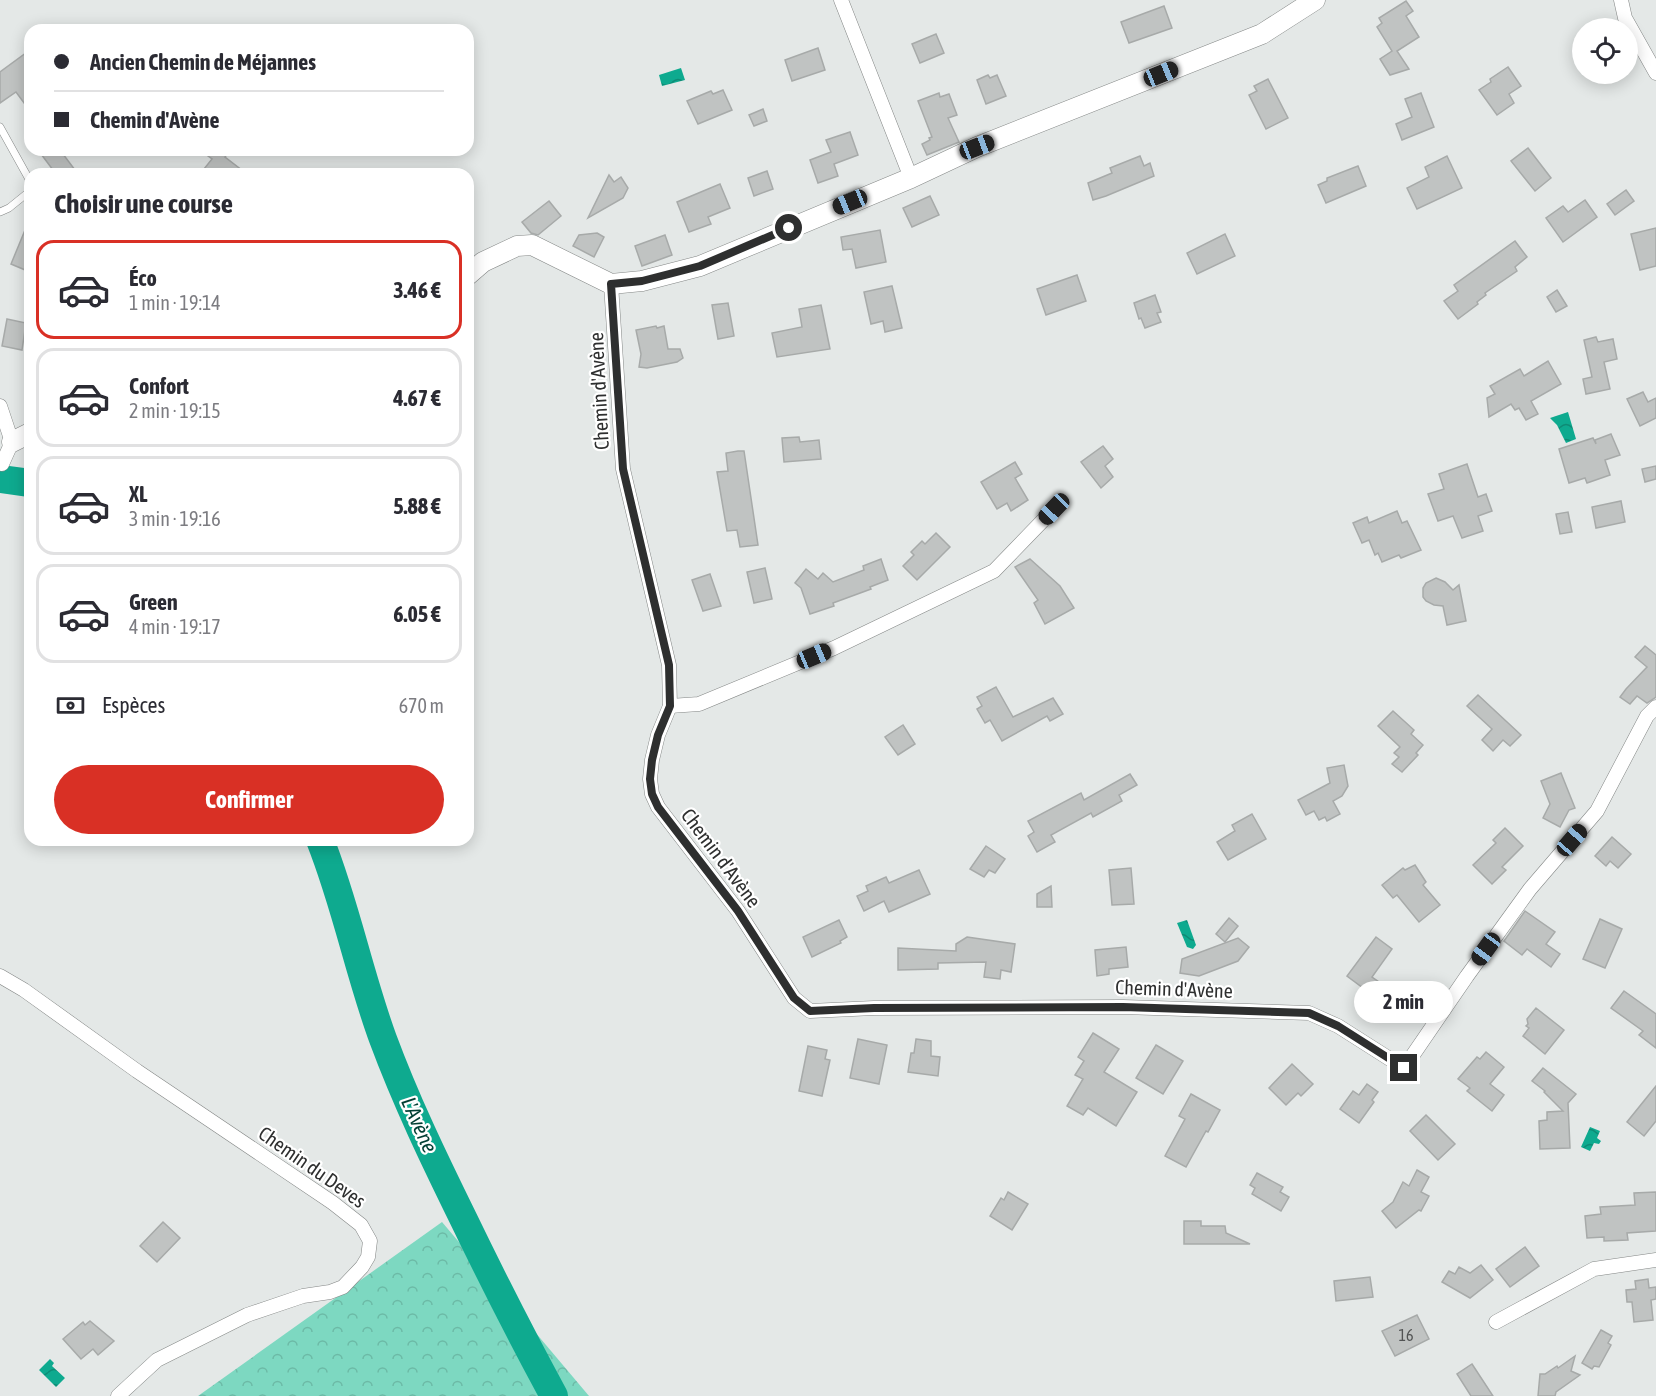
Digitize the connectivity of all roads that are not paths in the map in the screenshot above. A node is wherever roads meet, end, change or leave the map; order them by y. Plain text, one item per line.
1 (841, 0) edge
2 (1315, 0) edge
3 (1621, 0) edge
4 (1656, 73) edge
5 (0, 127) edge
6 (24, 170) edge
7 (911, 178) junction
8 (24, 196) edge
9 (0, 212) edge
10 (474, 270) edge
11 (611, 284) junction
12 (0, 406) edge
13 (24, 436) edge
14 (12, 442) junction
15 (2, 464) dead end
16 (1054, 509) dead end
17 (670, 706) junction
18 (1656, 707) edge
19 (0, 976) edge
20 (1656, 1260) edge
21 (1496, 1322) dead end
22 (118, 1396) edge

1 - 7 street
2 - 7 street
3 - 4 street
5 - 6 lane
7 - 11 street
8 - 9 lane
10 - 11 street
11 - 17 street, Chemin d'Avène
12 - 14 street
13 - 14 street
14 - 15 street
16 - 17 street
17 - 18 street, Chemin d'Avène
19 - 22 street, Chemin du Deves
20 - 21 street

